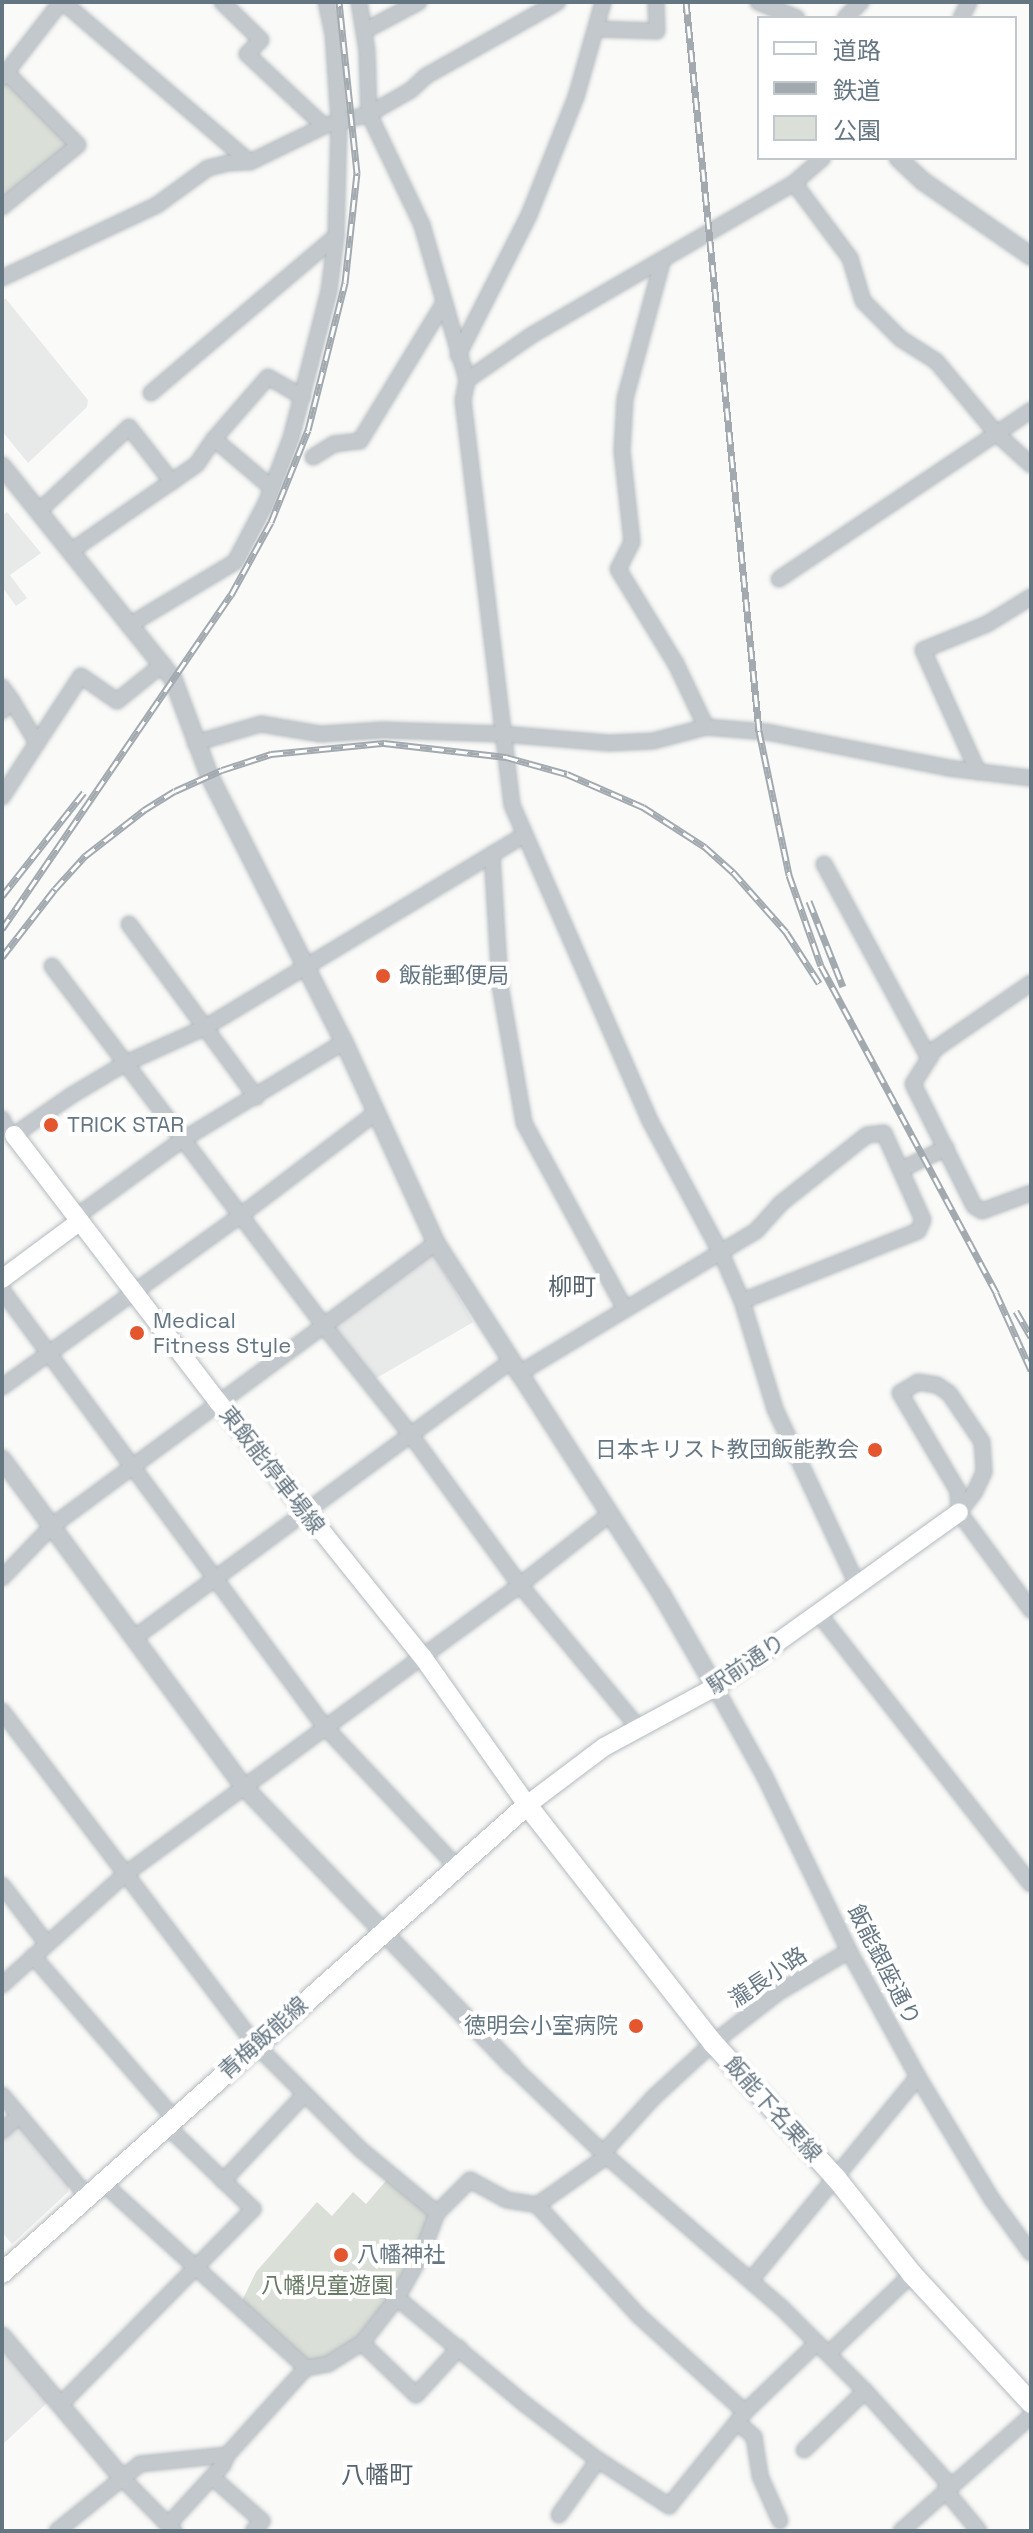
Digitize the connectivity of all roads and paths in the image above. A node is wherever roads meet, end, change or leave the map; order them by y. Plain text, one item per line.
1 (62, 2) edge
2 (222, 2) edge
3 (326, 2) edge
4 (359, 2) edge
5 (419, 2) edge
6 (558, 2) edge
7 (603, 2) edge
8 (656, 2) edge
9 (758, 2) edge
10 (791, 7) edge
11 (596, 29) junction
12 (364, 31) junction
13 (4, 75) edge
14 (369, 114) junction
15 (339, 121) junction
16 (324, 126) junction
17 (821, 160) edge
18 (900, 160) edge
19 (250, 162) junction
20 (794, 183) junction
21 (2, 207) edge
22 (336, 236) junction
23 (1031, 256) edge
24 (663, 259) junction
25 (2, 278) edge
26 (444, 303) junction
27 (458, 355) junction
28 (467, 380) junction
29 (151, 393) dead end
30 (303, 397) junction
31 (1031, 410) edge
32 (996, 433) junction
33 (214, 439) junction
34 (313, 457) dead end
35 (1031, 465) edge
36 (3, 470) edge
37 (172, 482) junction
38 (272, 488) junction
39 (39, 511) junction
40 (71, 551) junction
41 (779, 579) dead end
42 (1031, 597) edge
43 (131, 624) junction
44 (163, 664) junction
45 (2, 687) edge
46 (7, 706) edge
47 (706, 727) junction
48 (502, 734) junction
49 (37, 743) junction
50 (195, 743) junction
51 (978, 772) junction
52 (1031, 778) edge
53 (2, 797) edge
54 (524, 835) junction
55 (492, 854) junction
56 (824, 864) dead end
57 (129, 924) dead end
58 (52, 966) dead end
59 (306, 967) junction
60 (1031, 983) edge
61 (206, 1027) junction
62 (344, 1042) junction
63 (929, 1058) junction
64 (126, 1063) junction
65 (256, 1097) junction
66 (374, 1114) junction
67 (6, 1125) edge
68 (182, 1140) junction
69 (946, 1148) junction
70 (902, 1169) junction
71 (1031, 1193) edge
72 (241, 1215) junction
73 (78, 1219) junction
74 (436, 1243) junction
75 (721, 1253) junction
76 (2, 1279) edge
77 (2, 1290) edge
78 (135, 1292) junction
79 (742, 1301) junction
80 (625, 1309) junction
81 (324, 1326) junction
82 (49, 1352) junction
83 (514, 1368) junction
84 (2, 1387) edge
85 (219, 1403) junction
86 (411, 1435) junction
87 (2, 1459) edge
88 (134, 1465) junction
89 (959, 1512) junction
90 (305, 1513) junction
91 (610, 1514) junction
92 (52, 1526) junction
93 (2, 1578) edge
94 (216, 1578) junction
95 (520, 1585) junction
96 (858, 1586) junction
97 (1031, 1610) edge
98 (819, 1614) junction
99 (134, 1638) junction
100 (422, 1656) junction
101 (715, 1687) junction
102 (2, 1711) edge
103 (324, 1726) junction
104 (638, 1727) junction
105 (243, 1786) junction
106 (527, 1805) junction
107 (457, 1867) junction
108 (124, 1875) junction
109 (1031, 1884) edge
110 (2, 1885) edge
111 (383, 1933) junction
112 (47, 1944) junction
113 (849, 1951) junction
114 (33, 1956) junction
115 (2, 1985) edge
116 (713, 2043) junction
117 (255, 2044) junction
118 (512, 2066) joint
119 (918, 2077) junction
120 (2, 2095) edge
121 (304, 2095) junction
122 (19, 2115) junction
123 (170, 2122) junction
124 (2, 2131) edge
125 (605, 2154) junction
126 (836, 2178) junction
127 (223, 2181) junction
128 (95, 2189) junction
129 (537, 2205) junction
130 (437, 2213) junction
131 (1031, 2253) edge
132 (196, 2269) junction
133 (2, 2273) edge
134 (912, 2274) junction
135 (751, 2280) junction
136 (397, 2298) junction
137 (2, 2336) edge
138 (362, 2343) junction
139 (459, 2348) junction
140 (822, 2349) junction
141 (306, 2368) junction
142 (865, 2391) junction
143 (1031, 2403) edge
144 (61, 2404) junction
145 (1031, 2416) edge
146 (741, 2417) junction
147 (804, 2450) dead end
148 (227, 2455) junction
149 (598, 2460) junction
150 (121, 2477) junction
151 (212, 2477) junction
152 (948, 2487) junction
153 (559, 2515) dead end
154 (780, 2521) dead end
155 (171, 2528) edge
156 (57, 2531) edge
157 (253, 2531) edge
158 (901, 2531) edge
159 (979, 2531) edge

1 - 13 street
1 - 19 street
2 - 16 street
3 - 15 street
4 - 12 street
5 - 12 street
6 - 14 street
7 - 11 street
8 - 11 street
9 - 10 street
11 - 27 street
12 - 14 street
13 - 21 street
14 - 15 street
14 - 26 street
15 - 16 street
15 - 22 street
16 - 19 street
17 - 20 street
18 - 23 street
19 - 25 street
20 - 24 street
20 - 32 street
22 - 29 street
22 - 30 street
24 - 28 street
24 - 47 street
26 - 27 street
26 - 34 street
27 - 28 street
28 - 48 street
30 - 33 street
30 - 38 street
31 - 32 street
32 - 35 street
32 - 41 street
33 - 37 street
33 - 38 street
36 - 39 street
37 - 39 street
37 - 40 street
38 - 43 street
39 - 40 street
40 - 43 street
42 - 51 street
43 - 44 street
44 - 49 street
44 - 50 street
45 - 46 street
46 - 49 street
47 - 48 street
47 - 51 street
48 - 50 street
48 - 54 street
49 - 53 street
50 - 59 street
51 - 52 street
54 - 55 street
54 - 75 street
55 - 59 street
55 - 80 street
56 - 63 street
57 - 61 street
58 - 64 street
59 - 61 street
59 - 62 street
60 - 63 street
61 - 64 street
61 - 65 street
62 - 65 street
62 - 66 street
63 - 69 street
64 - 67 street
64 - 68 street
65 - 68 street
66 - 72 street
66 - 74 street
67 - 73 main road, 東飯能停車場線
68 - 72 street
68 - 73 street
69 - 70 street
69 - 71 street
70 - 75 street
70 - 79 street
72 - 78 street
72 - 81 street
73 - 76 main road
73 - 78 main road, 東飯能停車場線
74 - 81 street
74 - 83 street
75 - 79 street
75 - 80 street
77 - 82 street
78 - 82 street
78 - 85 main road, 東飯能停車場線
79 - 96 street
80 - 83 street
81 - 85 street
81 - 86 street
82 - 84 street
82 - 88 street
83 - 86 street
83 - 91 street
85 - 88 street
85 - 90 main road, 東飯能停車場線
86 - 90 street
86 - 95 street
87 - 92 street
88 - 92 street
88 - 94 street
89 - 89 street
89 - 96 main road, 駅前通り
89 - 97 street
90 - 94 street
90 - 100 main road, 東飯能停車場線
91 - 95 street
91 - 101 street
92 - 93 street
92 - 99 street
94 - 99 street
94 - 103 street
95 - 100 street
95 - 104 street
96 - 98 main road, 駅前通り
98 - 101 main road, 駅前通り
98 - 109 street
99 - 105 street
100 - 103 street
100 - 106 main road, 東飯能停車場線
101 - 104 main road, 駅前通り
101 - 113 street, 飯能銀座通り
102 - 108 street
103 - 105 street
103 - 107 street
104 - 106 main road, 駅前通り
105 - 108 street
105 - 111 street
106 - 107 main road, 青梅飯能線
106 - 116 main road, 飯能下名栗線
107 - 111 main road, 青梅飯能線
108 - 112 street
108 - 117 street
110 - 112 street
111 - 117 main road, 青梅飯能線
111 - 118 street
112 - 114 street
113 - 116 street, 瀧長小路
113 - 119 street, 飯能銀座通り
114 - 115 street
114 - 123 street
116 - 125 street, 瀧長小路
116 - 126 main road, 飯能下名栗線
117 - 121 street
117 - 123 main road, 青梅飯能線
118 - 125 street
119 - 126 street
119 - 131 street, 飯能銀座通り
120 - 122 street
121 - 127 street
121 - 130 street
122 - 124 street
122 - 128 street
123 - 127 street
123 - 128 main road, 青梅飯能線
125 - 129 street, 瀧長小路
125 - 135 street
126 - 134 main road, 飯能下名栗線
126 - 135 street
127 - 132 street
128 - 132 street
128 - 133 main road, 青梅飯能線
129 - 130 street
129 - 146 street
130 - 136 street
132 - 141 street
132 - 144 street
134 - 140 street
134 - 143 main road, 飯能下名栗線
135 - 140 street
136 - 138 street
136 - 139 street
137 - 144 street
138 - 139 street
138 - 141 street
139 - 149 street
140 - 142 street
140 - 146 street
141 - 148 street
142 - 147 street
142 - 152 street
144 - 150 street
145 - 152 street
146 - 149 street
146 - 154 street
148 - 150 street
148 - 151 street
149 - 153 street
150 - 155 street
150 - 156 street
151 - 155 street
151 - 157 street
152 - 158 street
152 - 159 street

